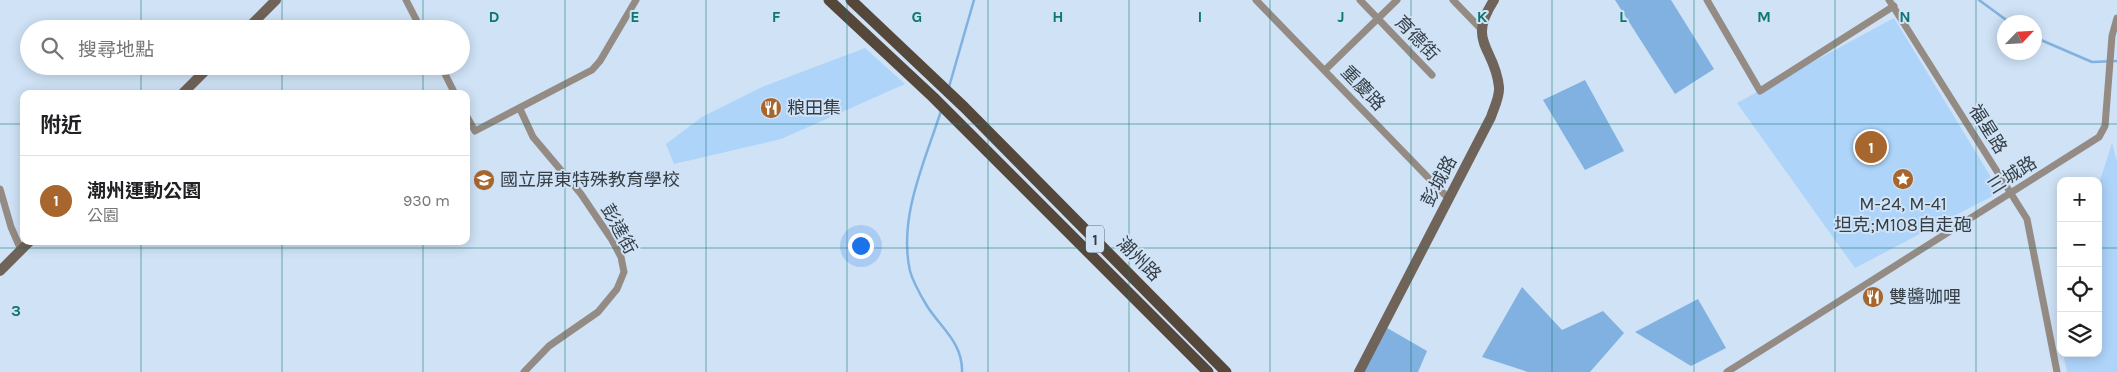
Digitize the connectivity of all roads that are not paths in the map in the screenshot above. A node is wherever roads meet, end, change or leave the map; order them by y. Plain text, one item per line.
1 (406, 0) edge
2 (636, 0) edge
3 (829, 0) edge
4 (851, 0) edge
5 (1256, 0) edge
6 (1360, 0) edge
7 (1397, 0) edge
8 (1453, 0) edge
9 (1494, 0) edge
10 (1708, 0) edge
11 (274, 1) edge
12 (1891, 3) edge
13 (1377, 18) junction
14 (2117, 18) edge
15 (256, 20) edge
16 (416, 20) edge
17 (1481, 29) junction
18 (1325, 70) junction
19 (201, 75) edge
20 (446, 75) edge
21 (1432, 75) dead end
22 (186, 90) edge
23 (453, 90) edge
24 (520, 108) junction
25 (470, 122) edge
26 (0, 189) edge
27 (2011, 193) junction
28 (1448, 198) junction
29 (26, 245) edge
30 (21, 250) junction
31 (0, 271) edge
32 (1202, 370) edge
33 (524, 372) edge
34 (1226, 372) edge
35 (1359, 372) edge
36 (1727, 372) edge
37 (2058, 372) edge

1 - 16 street
2 - 24 street
3 - 32 main road, 潮州路 / 1
4 - 34 main road, 潮州路 / 1
5 - 18 street, 重慶路
6 - 13 street, 育德街
7 - 13 street
8 - 17 street
9 - 17 street
10 - 12 street
11 - 15 street
12 - 27 street, 福星路
13 - 18 street
13 - 21 street, 育德街
14 - 27 street, 三城路
17 - 28 street, 彭城路
18 - 28 street, 重慶路
19 - 22 street
20 - 23 street
24 - 25 street
24 - 33 street, 彭達街
26 - 30 street
27 - 36 street, 三城路
27 - 37 street, 福星路
28 - 35 street, 彭城路
29 - 30 street
30 - 31 street

